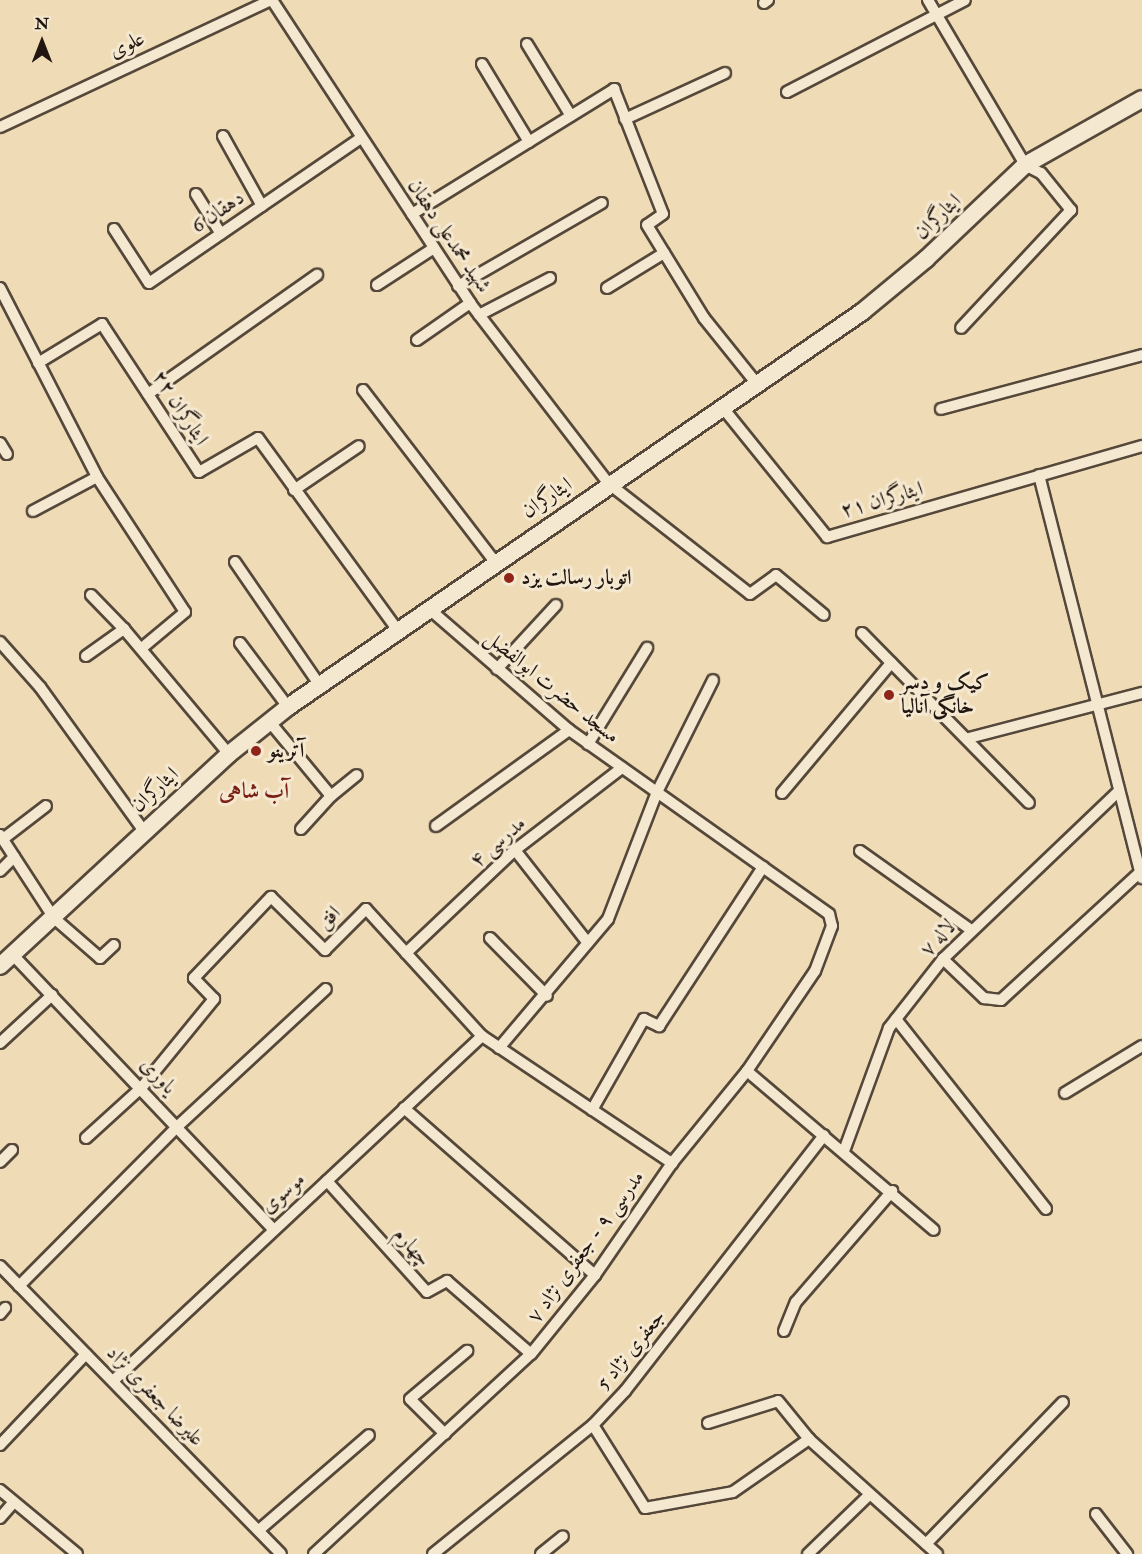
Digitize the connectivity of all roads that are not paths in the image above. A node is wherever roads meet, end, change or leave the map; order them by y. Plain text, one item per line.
1 (272, 0) edge
2 (928, 0) edge
3 (965, 0) edge
4 (935, 17) junction
5 (527, 44) dead end
6 (482, 64) dead end
7 (725, 73) dead end
8 (787, 92) dead end
9 (1142, 99) edge
10 (571, 116) junction
11 (625, 119) junction
12 (0, 127) edge
13 (224, 136) dead end
14 (361, 138) junction
15 (529, 142) junction
16 (1025, 165) junction
17 (196, 194) dead end
18 (602, 202) dead end
19 (262, 206) junction
20 (412, 214) junction
21 (114, 229) dead end
22 (222, 234) junction
23 (434, 248) junction
24 (664, 253) junction
25 (317, 275) dead end
26 (550, 278) dead end
27 (377, 285) dead end
28 (458, 286) junction
29 (0, 288) edge
30 (607, 288) dead end
31 (470, 303) junction
32 (479, 315) junction
33 (961, 328) dead end
34 (417, 340) dead end
35 (1142, 355) edge
36 (38, 363) junction
37 (757, 384) junction
38 (363, 390) dead end
39 (148, 394) junction
40 (723, 408) junction
41 (941, 409) dead end
42 (0, 443) edge
43 (359, 446) dead end
44 (1142, 446) edge
45 (7, 454) dead end
46 (1039, 475) junction
47 (96, 477) junction
48 (608, 483) junction
49 (294, 490) junction
50 (33, 511) dead end
51 (494, 561) junction
52 (235, 562) dead end
53 (91, 595) dead end
54 (556, 605) dead end
55 (428, 608) junction
56 (824, 615) dead end
57 (124, 629) junction
58 (397, 629) junction
59 (862, 633) dead end
60 (0, 642) edge
61 (240, 643) dead end
62 (142, 648) junction
63 (647, 648) dead end
64 (86, 657) dead end
65 (891, 663) junction
66 (497, 669) junction
67 (713, 680) dead end
68 (319, 684) junction
69 (1142, 693) edge
70 (1095, 706) junction
71 (288, 707) junction
72 (269, 722) junction
73 (569, 730) junction
74 (969, 738) junction
75 (588, 744) junction
76 (229, 754) junction
77 (622, 768) junction
78 (357, 775) dead end
79 (657, 792) junction
80 (1118, 792) junction
81 (782, 793) dead end
82 (331, 796) junction
83 (1029, 803) dead end
84 (46, 806) dead end
85 (436, 825) dead end
86 (301, 829) dead end
87 (144, 831) junction
88 (1, 837) edge
89 (515, 850) junction
90 (860, 851) dead end
91 (14, 857) junction
92 (762, 867) junction
93 (0, 871) edge
94 (1141, 875) edge
95 (54, 918) junction
96 (833, 920) joint
97 (971, 930) junction
98 (490, 938) dead end
99 (588, 943) junction
100 (114, 945) dead end
101 (406, 953) junction
102 (943, 959) junction
103 (6, 960) edge
104 (326, 989) dead end
105 (52, 995) junction
106 (547, 996) junction
107 (896, 1019) junction
108 (482, 1036) junction
109 (0, 1043) edge
110 (1142, 1046) edge
111 (499, 1048) junction
112 (747, 1071) junction
113 (142, 1087) junction
114 (1065, 1093) dead end
115 (405, 1108) junction
116 (592, 1110) junction
117 (179, 1125) junction
118 (824, 1135) junction
119 (86, 1138) dead end
120 (12, 1150) dead end
121 (844, 1151) junction
122 (0, 1162) edge
123 (672, 1163) junction
124 (327, 1180) junction
125 (892, 1191) junction
126 (1046, 1209) dead end
127 (272, 1228) junction
128 (934, 1230) dead end
129 (0, 1266) edge
130 (595, 1275) junction
131 (19, 1286) junction
132 (784, 1331) dead end
133 (467, 1351) dead end
134 (86, 1354) junction
135 (531, 1354) junction
136 (113, 1381) junction
137 (1063, 1402) dead end
138 (708, 1423) dead end
139 (593, 1425) junction
140 (445, 1434) junction
141 (369, 1435) dead end
142 (809, 1439) junction
143 (0, 1444) edge
144 (0, 1491) edge
145 (869, 1495) junction
146 (14, 1502) junction
147 (1096, 1514) dead end
148 (0, 1518) edge
149 (259, 1530) junction
150 (563, 1536) dead end
151 (926, 1544) junction
152 (274, 1552) edge
153 (77, 1554) edge
154 (314, 1554) edge
155 (433, 1554) edge
156 (541, 1554) edge
157 (808, 1554) edge
158 (937, 1554) edge
159 (1127, 1554) edge

1 - 12 street, علوی
1 - 14 street, شهید محمدعلی دهقان
2 - 4 street
3 - 4 street
4 - 8 street
4 - 16 street
5 - 10 street
6 - 15 street
7 - 11 street
9 - 16 main road, ایثارگران
10 - 11 street
10 - 15 street
11 - 24 street
13 - 19 street
14 - 19 street, دهقان 6
14 - 20 street, شهید محمدعلی دهقان
15 - 20 street
16 - 33 street
16 - 37 main road, ایثارگران
17 - 22 street
18 - 28 street
19 - 22 street, دهقان 6
20 - 23 street, شهید محمدعلی دهقان
21 - 22 street, دهقان 6
23 - 27 street
23 - 28 street, شهید محمدعلی دهقان
24 - 30 street
24 - 37 street
25 - 39 street
26 - 32 street
28 - 31 street, شهید محمدعلی دهقان
29 - 36 street
31 - 32 street, شهید محمدعلی دهقان
31 - 34 street
32 - 48 street, شهید محمدعلی دهقان
35 - 41 street
36 - 39 street, ایثارگران ۲۲
36 - 47 street
37 - 40 main road, ایثارگران
38 - 51 street
39 - 49 street, ایثارگران ۲۲
40 - 46 street, ایثارگران ۲۱
40 - 48 main road, ایثارگران
42 - 45 street
43 - 49 street
44 - 46 street
46 - 70 street
47 - 50 street
47 - 62 street
48 - 51 main road, ایثارگران
48 - 56 street, شهید محمدعلی دهقان
49 - 58 street, ایثارگران ۲۲
51 - 55 main road, ایثارگران
52 - 68 street
53 - 57 street
54 - 66 street
55 - 58 main road, ایثارگران
55 - 66 street, مسجد حضرت ابوالفضل
57 - 62 street
57 - 64 street
58 - 68 main road, ایثارگران
59 - 65 street
60 - 87 street
61 - 71 street
62 - 76 street
63 - 75 street
65 - 74 street
65 - 81 street
66 - 73 street, مسجد حضرت ابوالفضل
67 - 79 street
68 - 71 main road, ایثارگران
69 - 70 street
70 - 74 street
70 - 80 street
71 - 72 main road, ایثارگران
72 - 76 main road, ایثارگران
72 - 82 street
73 - 75 street, مسجد حضرت ابوالفضل
73 - 85 street
74 - 83 street
75 - 77 street, مسجد حضرت ابوالفضل
76 - 87 main road, ایثارگران
77 - 79 street, مسجد حضرت ابوالفضل
77 - 89 street, مدرسی ۴
78 - 82 street
79 - 92 street, مسجد حضرت ابوالفضل
79 - 99 street
80 - 94 street
80 - 97 street, لاله ۷
82 - 86 street
84 - 88 street
87 - 95 main road, ایثارگران
88 - 91 street
89 - 99 street
89 - 101 street, مدرسی ۴
90 - 97 street
91 - 93 street
91 - 95 street
92 - 96 street, مسجد حضرت ابوالفضل
92 - 116 street
94 - 102 street
95 - 100 street
95 - 103 main road, ایثارگران
96 - 112 street, مدرسی ۹ - جعفری نژاد ۷
97 - 102 street, لاله ۷
98 - 106 street
99 - 106 street
101 - 108 street, افق
101 - 113 street, افق
102 - 107 street, لاله ۷
103 - 105 street, یاوری
104 - 117 street
105 - 109 street
105 - 113 street, یاوری
106 - 111 street
107 - 121 street, لاله ۷
107 - 126 street
108 - 111 street, افق
108 - 115 street, موسوی
110 - 114 street
111 - 116 street, افق
112 - 118 street
112 - 123 street, مدرسی ۹ - جعفری نژاد ۷
113 - 117 street, یاوری
113 - 119 street
115 - 124 street, موسوی
115 - 130 street
116 - 123 street, افق
117 - 127 street, یاوری
117 - 131 street
118 - 121 street
118 - 139 street, جعفری نژاد 5
120 - 122 street
121 - 125 street
123 - 130 street, مدرسی ۹ - جعفری نژاد ۷
124 - 127 street, موسوی
124 - 135 street, چهارم
125 - 128 street
125 - 132 street
127 - 136 street, موسوی
129 - 131 street, علیرضا جعفری نژاد
130 - 135 street, مدرسی ۹ - جعفری نژاد ۷
131 - 134 street, علیرضا جعفری نژاد
133 - 140 street
134 - 136 street, علیرضا جعفری نژاد
134 - 143 street
135 - 140 street, مدرسی ۹ - جعفری نژاد ۷
136 - 149 street, علیرضا جعفری نژاد
137 - 151 street
138 - 142 street
139 - 142 street
139 - 155 street, جعفری نژاد 5
140 - 154 street, مدرسی ۹ - جعفری نژاد ۷
141 - 149 street
142 - 145 street
144 - 146 street
145 - 151 street
145 - 157 street
146 - 148 street
146 - 153 street
147 - 159 street
149 - 152 street, علیرضا جعفری نژاد
150 - 156 street
151 - 158 street

